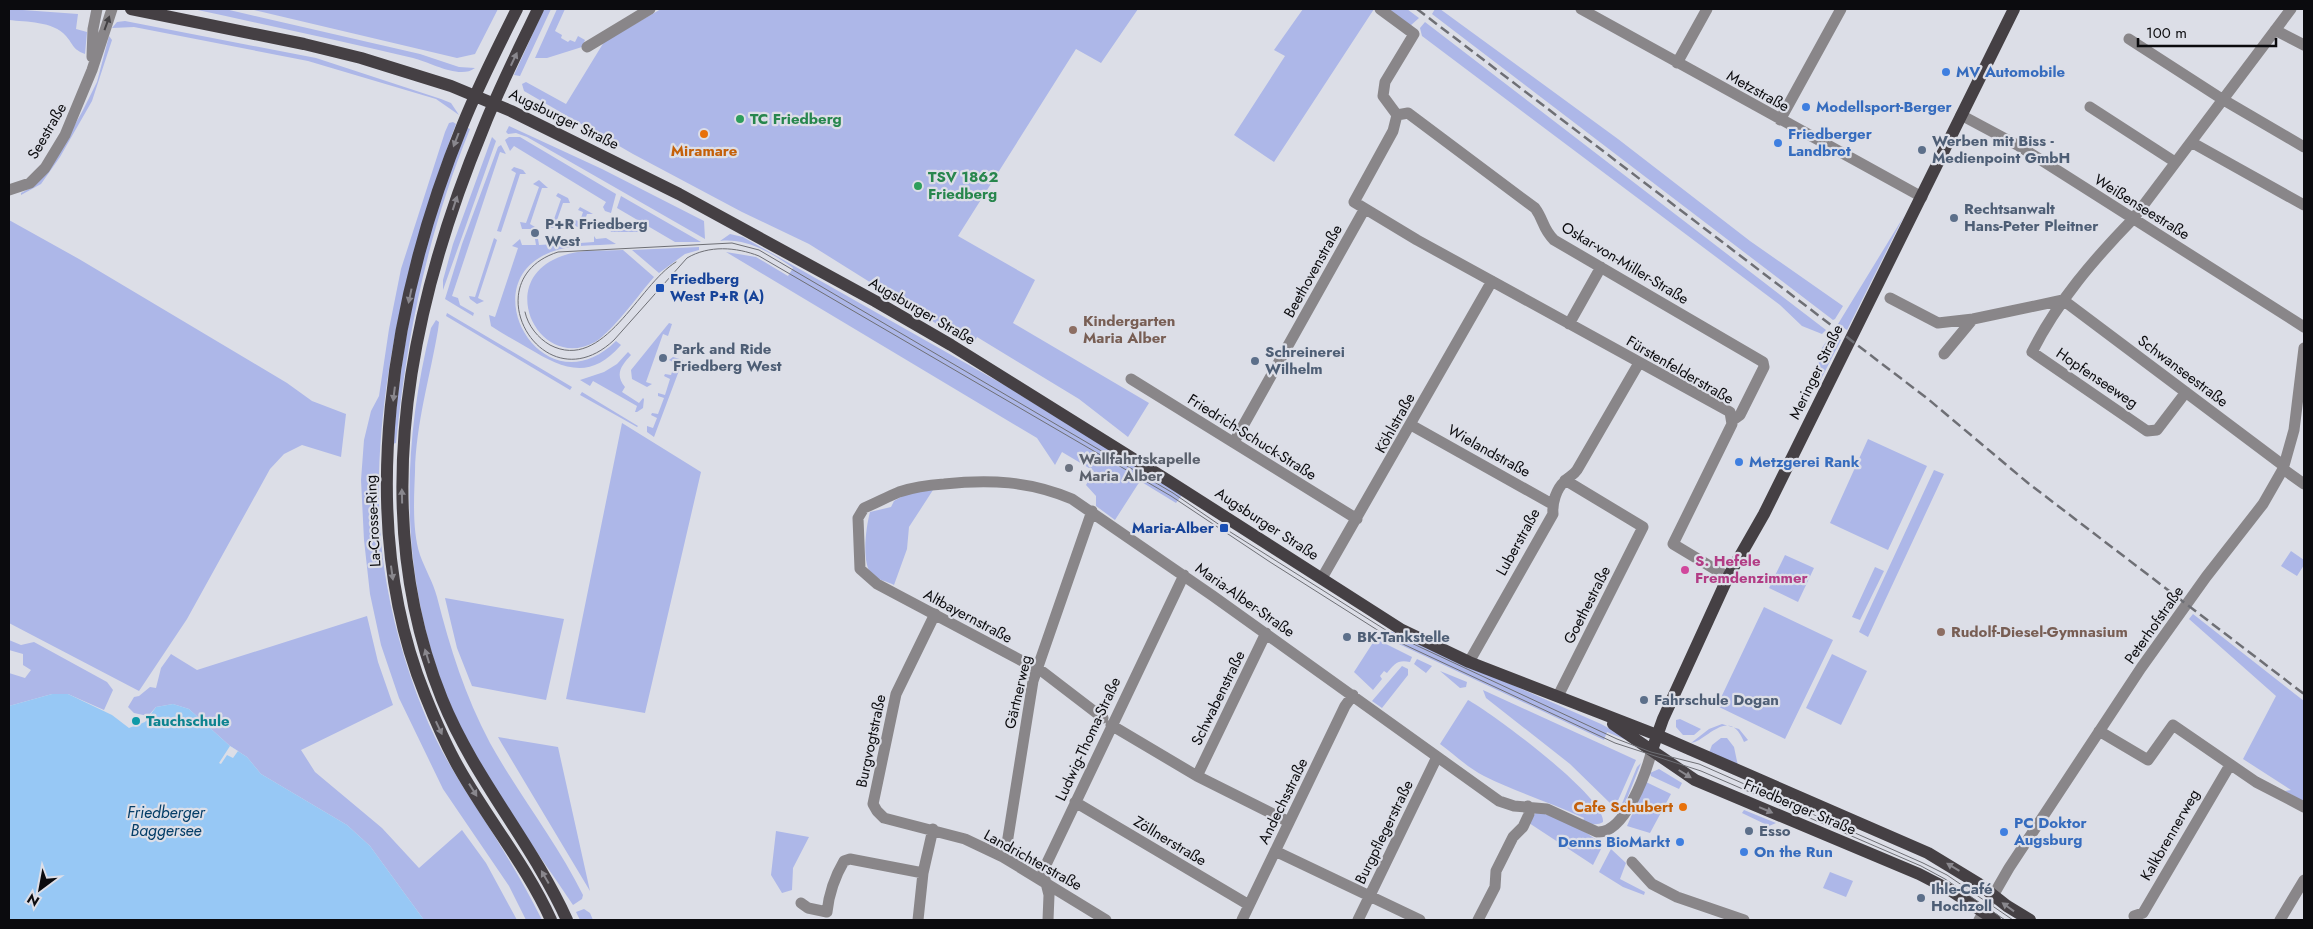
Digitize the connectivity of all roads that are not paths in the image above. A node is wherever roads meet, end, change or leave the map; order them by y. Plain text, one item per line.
1 (96, 9) edge
2 (112, 9) edge
3 (131, 9) edge
4 (517, 9) edge
5 (538, 9) edge
6 (650, 9) edge
7 (1380, 9) edge
8 (1581, 9) edge
9 (1707, 9) edge
10 (1841, 9) edge
11 (2014, 9) edge
12 (2288, 10) edge
13 (2275, 30) junction
14 (2129, 39) dead end
15 (2304, 45) edge
16 (587, 47) dead end
17 (1677, 63) junction
18 (92, 70) junction
19 (475, 95) junction
20 (2222, 99) junction
21 (494, 103) junction
22 (2090, 107) dead end
23 (1962, 115) junction
24 (1398, 116) junction
25 (1780, 120) junction
26 (2191, 142) junction
27 (2304, 147) edge
28 (2175, 162) junction
29 (9, 190) edge
30 (1922, 197) junction
31 (2304, 205) edge
32 (1364, 210) junction
33 (2133, 219) junction
34 (1601, 267) junction
35 (1492, 281) junction
36 (1890, 298) dead end
37 (2063, 300) junction
38 (1973, 319) junction
39 (1569, 324) junction
40 (2304, 327) edge
41 (2304, 348) edge
42 (1944, 354) dead end
43 (1639, 363) junction
44 (1131, 379) dead end
45 (2186, 392) junction
46 (1733, 420) junction
47 (1411, 425) junction
48 (1234, 442) junction
49 (2284, 468) junction
50 (1565, 480) junction
51 (2304, 484) edge
52 (1552, 504) junction
53 (1092, 511) junction
54 (858, 518) joint
55 (1357, 519) junction
56 (1184, 575) junction
57 (1728, 577) junction
58 (1322, 578) junction
59 (935, 614) junction
60 (1266, 633) junction
61 (1469, 662) junction
62 (1037, 668) junction
63 (1353, 695) junction
64 (1558, 696) junction
65 (1599, 714) junction
66 (1107, 722) junction
67 (2099, 731) junction
68 (1657, 735) junction
69 (1652, 750) junction
70 (1437, 757) junction
71 (2230, 765) junction
72 (1198, 776) junction
73 (1075, 802) junction
74 (1528, 806) junction
75 (2304, 808) edge
76 (884, 818) joint
77 (1289, 822) junction
78 (933, 829) junction
79 (1275, 851) junction
80 (1003, 857) junction
81 (1632, 862) dead end
82 (923, 873) junction
83 (1044, 880) junction
84 (2304, 880) edge
85 (1370, 896) junction
86 (801, 903) dead end
87 (1249, 905) junction
88 (1986, 908) edge
89 (2134, 916) dead end
90 (550, 920) edge
91 (567, 920) edge
92 (918, 920) edge
93 (1048, 920) edge
94 (1106, 920) edge
95 (1242, 920) edge
96 (1358, 920) edge
97 (1420, 920) edge
98 (1478, 920) edge
99 (1744, 920) edge
100 (1995, 920) edge
101 (2030, 920) edge
102 (2280, 920) edge

1 - 18 street, Seestraße
18 -> 2 street, Seestraße
3 - 19 main road, Augsburger Straße
4 - 19 main road, La-Crosse-Ring
21 -> 5 main road, La-Crosse-Ring
6 - 16 street
7 - 24 street
8 - 17 street, Metzstraße
9 - 17 street
10 - 25 street
11 - 23 main road, Meringer Straße
12 - 13 street
13 - 15 street
13 - 20 street
14 - 20 street
17 - 25 street, Metzstraße
18 - 29 street, Seestraße
19 - 21 main road, Augsburger Straße
19 -> 90 main road, La-Crosse-Ring
20 - 26 street
20 - 27 street
21 - 58 main road, Augsburger Straße
91 -> 21 main road, La-Crosse-Ring
22 - 28 street
23 - 30 main road, Meringer Straße
23 - 33 street, Weißenseestraße
24 - 32 street
24 - 34 street, Oskar-von-Miller-Straße
25 - 30 street, Metzstraße
26 - 28 street
26 - 31 street
28 - 33 street
30 - 57 main road, Meringer Straße
32 - 35 street, Fürstenfelderstraße
32 - 48 street, Beethovenstraße
33 - 37 street
33 - 40 street, Weißenseestraße
34 - 39 street
34 - 46 street, Oskar-von-Miller-Straße
35 - 39 street, Fürstenfelderstraße
35 - 47 street, Köhlstraße
36 - 38 street
37 - 38 street
37 - 45 street, Schwanseestraße
37 - 45 street, Hopfenseeweg
38 - 42 street
39 - 43 street, Fürstenfelderstraße
41 - 49 street, Peterhofstraße
43 - 46 street, Fürstenfelderstraße
43 - 50 street, Luberstraße
44 - 48 street, Friedrich-Schuck-Straße
45 - 49 street, Schwanseestraße
46 - 57 street, Fürstenfelderstraße
47 - 52 street, Wielandstraße
47 - 55 street, Köhlstraße
48 - 55 street, Friedrich-Schuck-Straße
49 - 51 street, Schwanseestraße
49 - 67 street, Peterhofstraße
50 - 52 street, Luberstraße
50 - 64 street, Goethestraße
52 - 61 street, Luberstraße
53 - 54 street, Maria-Alber-Straße
53 - 56 street, Maria-Alber-Straße
53 - 62 street, Gärtnerweg
54 - 59 street, Altbayernstraße
55 - 58 street, Köhlstraße
56 - 60 street, Maria-Alber-Straße
56 - 66 street, Ludwig-Thoma-Straße
57 - 68 main road, Meringer Straße
58 - 61 main road, Augsburger Straße
59 - 62 street, Altbayernstraße
59 - 76 street, Burgvogtstraße
60 - 63 street, Maria-Alber-Straße
60 - 72 street, Schwabenstraße
61 - 64 main road, Augsburger Straße
62 - 66 street, Altbayernstraße
62 - 80 street, Gärtnerweg
63 - 70 street, Maria-Alber-Straße
63 - 77 street, Andechsstraße
64 - 65 main road, Augsburger Straße
65 - 68 main road, Augsburger Straße
65 - 69 main road, Friedberger Straße
66 - 72 street, Altbayernstraße
66 - 73 street, Ludwig-Thoma-Straße
67 - 71 street
67 - 88 street, Peterhofstraße
68 - 69 main road, Meringer Straße
88 -> 68 main road, Friedberger Straße
69 - 74 street, Maria-Alber-Straße
69 -> 88 main road, Friedberger Straße
70 - 74 street, Maria-Alber-Straße
70 - 85 street, Burgpflegerstraße
71 - 75 street
71 - 89 street, Kalkbrennerweg
72 - 77 street, Altbayernstraße
73 - 83 street, Ludwig-Thoma-Straße
73 - 87 street, Zöllnerstraße
74 - 98 street
76 - 78 street, Landrichterstraße
77 - 79 street, Andechsstraße
78 - 80 street, Landrichterstraße
78 - 82 street
79 - 85 street
79 - 87 street, Andechsstraße
80 - 83 street, Landrichterstraße
81 - 99 street
82 - 86 street
82 - 92 street
83 - 93 street, Ludwig-Thoma-Straße
83 - 94 street, Landrichterstraße
84 - 102 street
85 - 96 street, Burgpflegerstraße
85 - 97 street
87 - 95 street, Andechsstraße
88 - 100 main road, Friedberger Straße
101 -> 88 main road, Friedberger Straße

